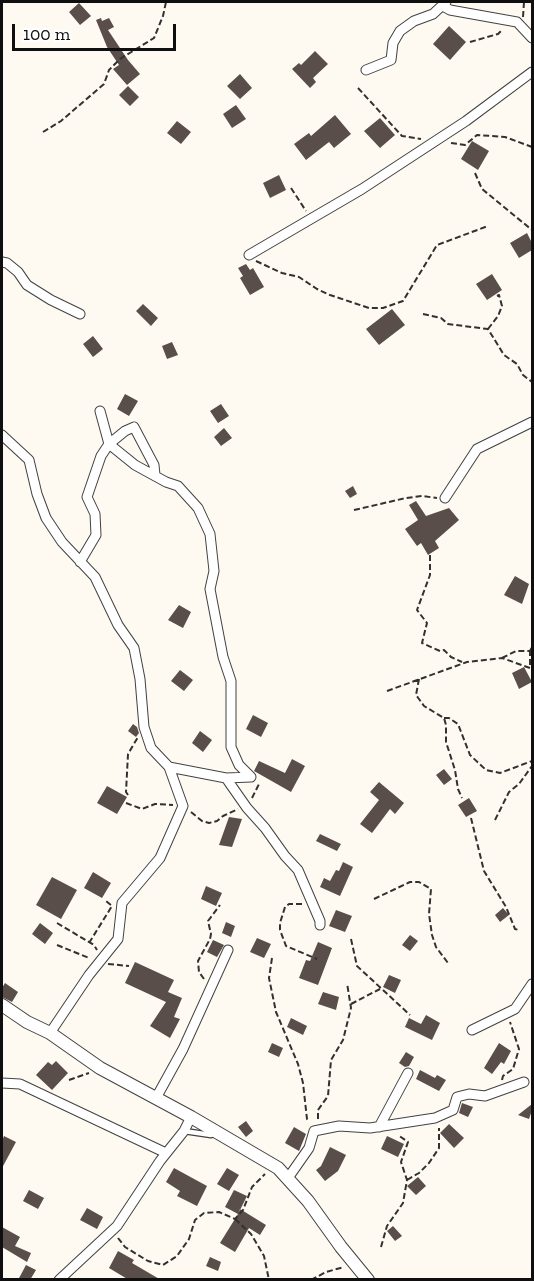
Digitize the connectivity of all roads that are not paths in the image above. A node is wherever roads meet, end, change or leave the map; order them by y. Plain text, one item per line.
1 (445, 4) edge
2 (532, 38) edge
3 (366, 70) dead end
4 (532, 72) edge
5 (249, 255) road end
6 (2, 262) edge
7 (80, 314) dead end
8 (100, 411) dead end
9 (532, 422) edge
10 (2, 435) edge
11 (109, 444) junction
12 (155, 475) junction
13 (445, 498) road end
14 (80, 562) junction
15 (169, 767) junction
16 (226, 778) junction
17 (320, 925) dead end
18 (228, 950) dead end
19 (532, 984) edge
20 (2, 1005) edge
21 (472, 1030) dead end
22 (50, 1033) junction
23 (408, 1073) dead end
24 (524, 1082) dead end
25 (2, 1083) edge
26 (156, 1098) junction
27 (191, 1117) junction
28 (379, 1127) junction
29 (184, 1131) junction
30 (233, 1142) junction
31 (166, 1153) junction
32 (288, 1178) junction
33 (59, 1280) edge
34 (368, 1280) edge

1 - 2 street
1 - 3 street
4 - 5 street
6 - 7 street
8 - 11 street
9 - 13 street
10 - 14 street
11 - 12 street
11 - 12 street
11 - 14 street
12 - 16 street
14 - 15 street
15 - 16 street
15 - 22 street
16 - 17 street
18 - 26 street
19 - 21 street
20 - 22 street
22 - 26 street
23 - 28 street
24 - 28 street
25 - 31 street
26 - 27 street
27 - 29 street
27 - 30 street
28 - 32 street
29 - 30 lane
29 - 31 street
30 - 32 street
31 - 33 street
32 - 34 street

